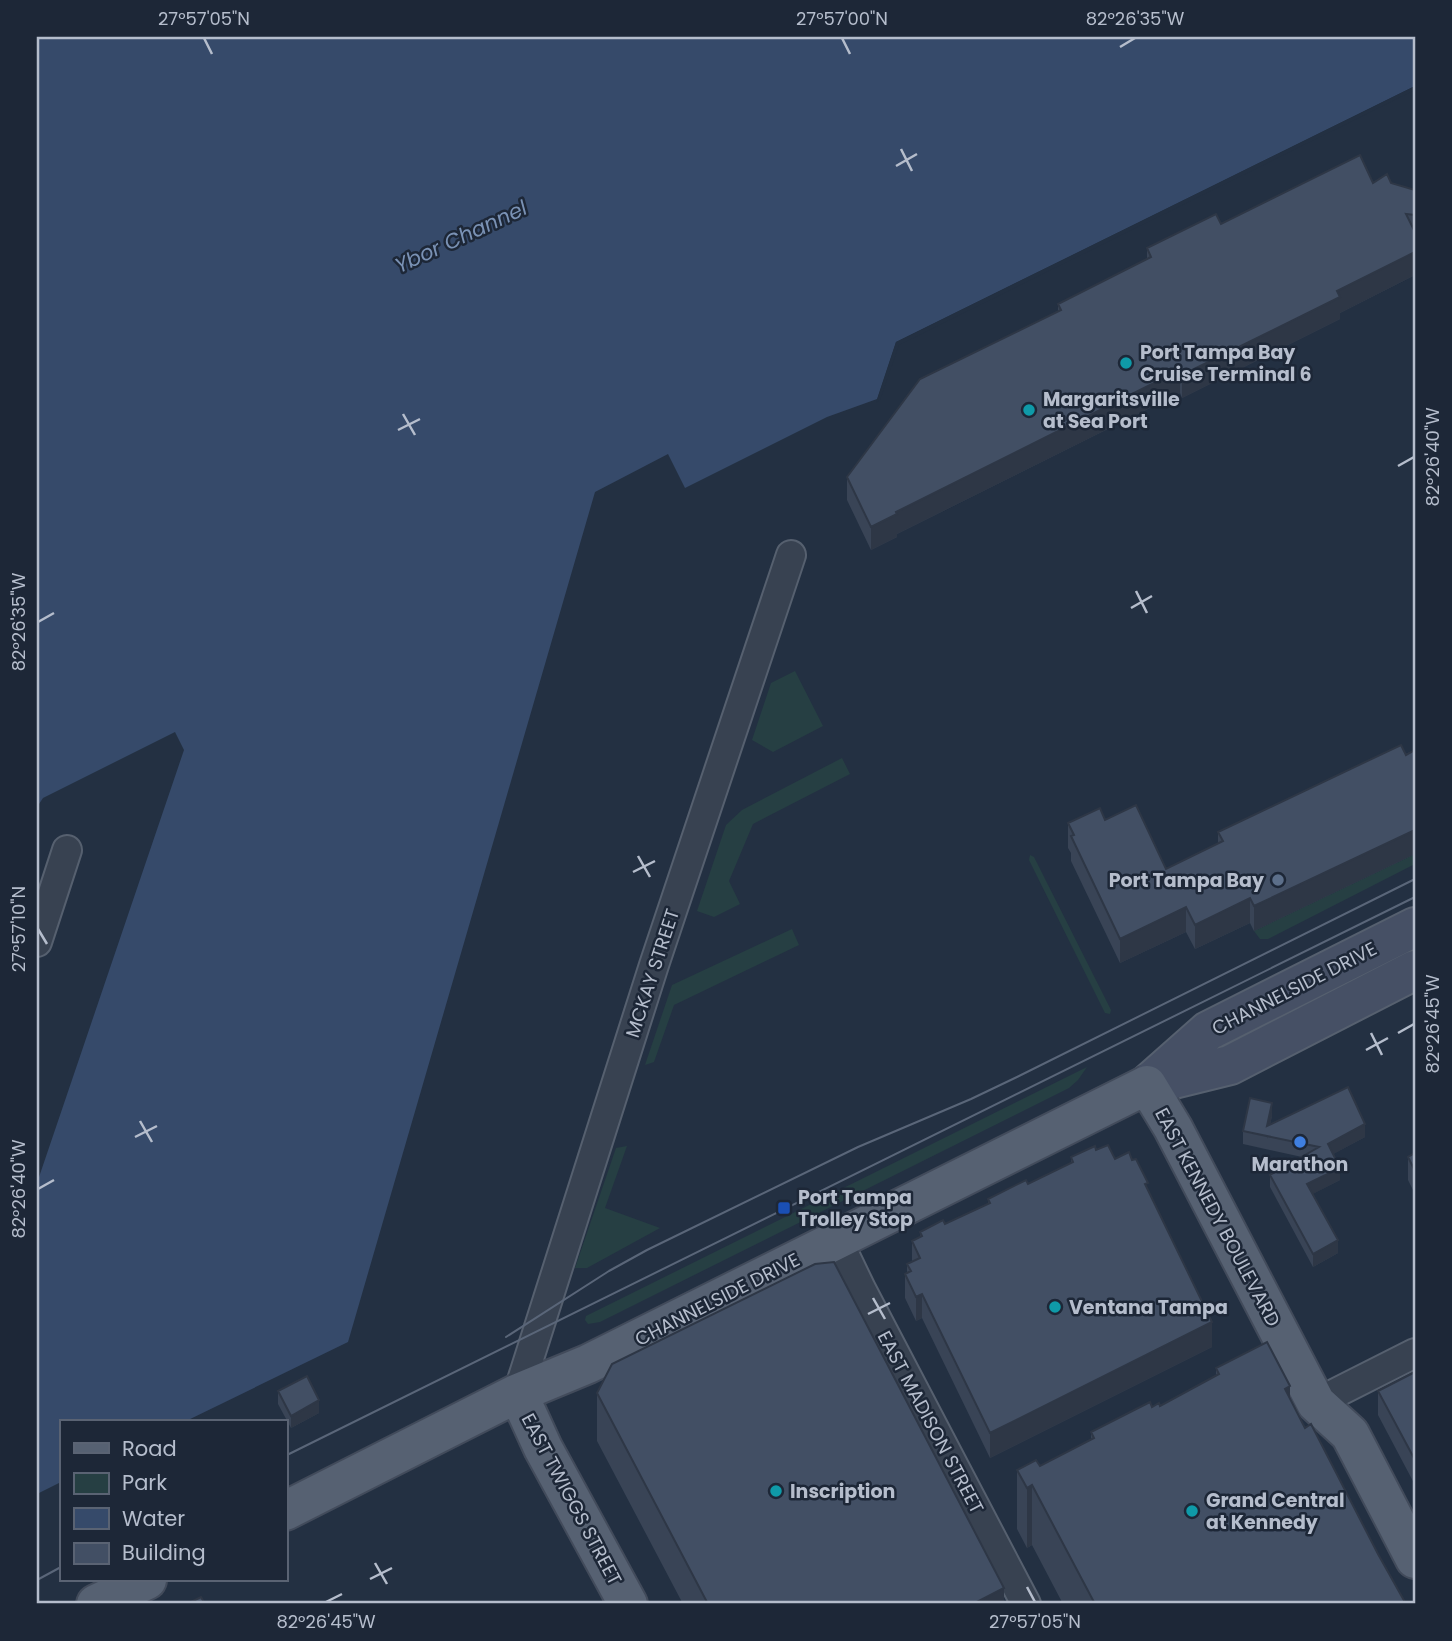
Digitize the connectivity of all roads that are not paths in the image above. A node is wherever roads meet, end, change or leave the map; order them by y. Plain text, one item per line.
1 (791, 555) dead end
2 (67, 850) dead end
3 (1415, 927) edge
4 (37, 942) edge
5 (1415, 970) edge
6 (1147, 1085) junction
7 (837, 1239) junction
8 (1415, 1353) edge
9 (517, 1393) junction
10 (1316, 1403) junction
11 (1319, 1448) edge
12 (287, 1510) edge
13 (1415, 1559) edge
14 (143, 1582) edge
15 (96, 1604) edge
16 (628, 1604) edge
17 (1026, 1604) edge

1 - 9 street, MCKAY STREET
2 - 4 street
3 - 6 main road, CHANNELSIDE DRIVE
5 - 6 main road, CHANNELSIDE DRIVE
6 - 7 main road, CHANNELSIDE DRIVE
6 - 10 main road, EAST KENNEDY BOULEVARD
7 - 9 main road, CHANNELSIDE DRIVE
7 - 17 street, EAST MADISON STREET
8 - 10 street
9 - 12 main road, CHANNELSIDE DRIVE
9 - 16 main road, EAST TWIGGS STREET
10 - 11 main road
10 - 13 main road
14 - 15 main road

